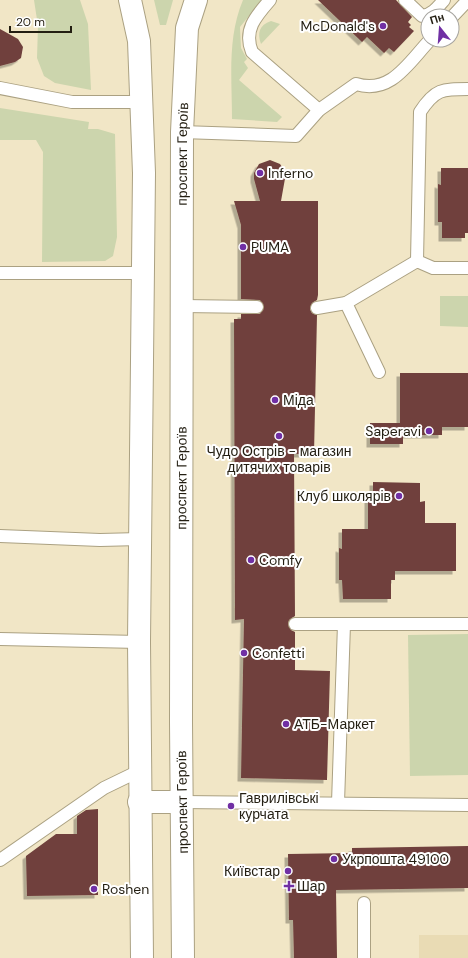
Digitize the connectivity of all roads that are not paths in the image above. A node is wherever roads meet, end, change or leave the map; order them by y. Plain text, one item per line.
1 (130, 0) edge
2 (196, 0) edge
3 (270, 0) edge
4 (405, 0) edge
5 (444, 0) edge
6 (468, 0) edge
7 (460, 8) edge
8 (423, 48) edge
9 (0, 88) edge
10 (468, 89) edge
11 (142, 102) junction
12 (318, 110) junction
13 (182, 132) junction
14 (417, 261) junction
15 (468, 268) edge
16 (0, 273) edge
17 (144, 273) junction
18 (346, 303) junction
19 (183, 306) junction
20 (257, 307) dead end
21 (317, 308) dead end
22 (379, 372) dead end
23 (0, 536) edge
24 (140, 539) junction
25 (295, 624) dead end
26 (344, 624) junction
27 (468, 624) edge
28 (0, 639) edge
29 (139, 642) junction
30 (139, 771) junction
31 (139, 802) junction
32 (182, 802) junction
33 (338, 803) junction
34 (468, 804) edge
35 (0, 860) edge
36 (364, 903) dead end
37 (142, 958) edge
38 (183, 958) edge
39 (364, 958) edge

1 - 11 main road
2 - 13 main road, проспект Героїв
3 - 12 lane
4 - 5 lane
6 - 7 lane
8 - 12 lane
9 - 11 lane
10 - 14 lane
11 - 17 main road
12 - 13 lane
13 - 19 main road, проспект Героїв
14 - 15 lane
14 - 18 lane
16 - 17 lane
17 - 24 main road
18 - 21 lane
18 - 22 lane
19 - 20 lane
19 - 32 main road, проспект Героїв
23 - 24 lane
24 - 29 main road
25 - 26 lane
26 - 27 lane
26 - 33 lane
28 - 29 lane
29 - 30 main road
30 - 31 main road
30 - 35 lane
31 - 32 main road
31 - 37 main road
32 - 33 lane
32 - 38 main road, проспект Героїв
33 - 34 lane
36 - 39 lane

